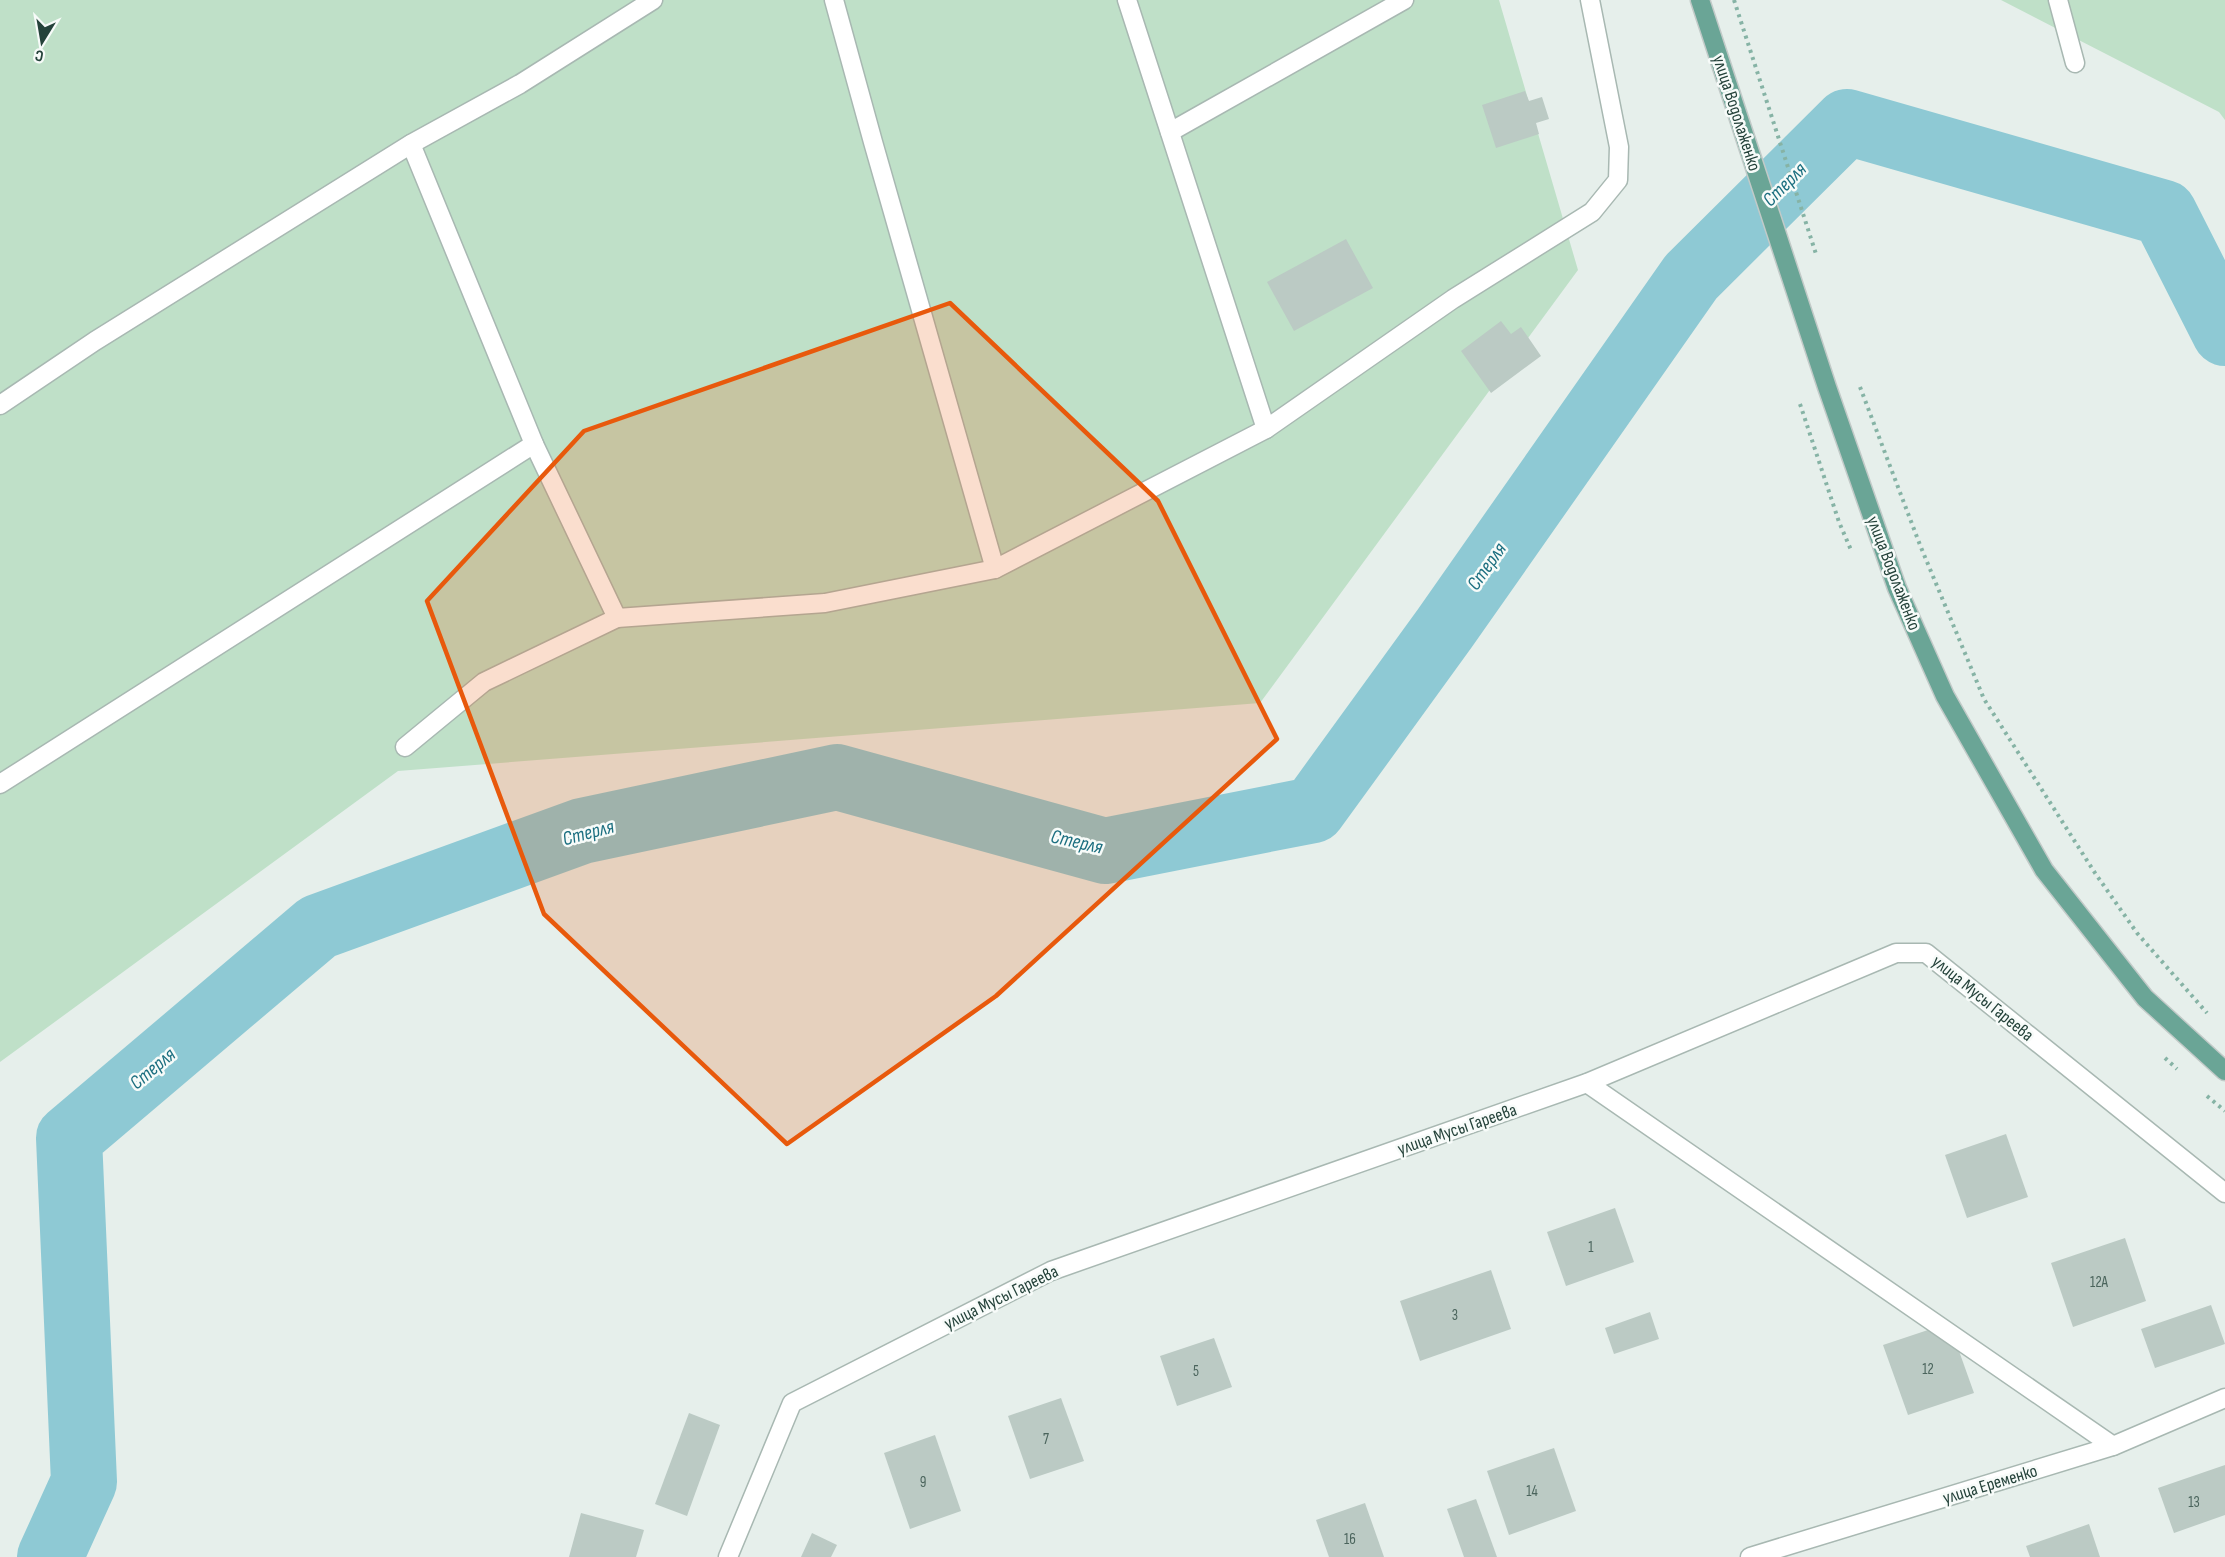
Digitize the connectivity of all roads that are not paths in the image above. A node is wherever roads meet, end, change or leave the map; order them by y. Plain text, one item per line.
1 (653, 0) edge
2 (834, 0) edge
3 (1127, 0) edge
4 (1404, 0) edge
5 (1590, 0) edge
6 (1700, 0) edge
7 (2058, 0) edge
8 (2075, 63) dead end
9 (1170, 132) junction
10 (411, 144) junction
11 (0, 405) edge
12 (1266, 429) junction
13 (534, 444) junction
14 (995, 569) junction
15 (617, 618) junction
16 (405, 747) dead end
17 (0, 784) edge
18 (2225, 1071) edge
19 (1587, 1083) junction
20 (2225, 1193) edge
21 (2225, 1398) edge
22 (2113, 1446) junction
23 (728, 1557) edge
24 (1750, 1557) edge

1 - 10 street
2 - 14 street
3 - 9 street
4 - 9 street
5 - 12 street
6 - 18 main road, улица Водолаженко
7 - 8 street
9 - 12 street
10 - 11 street
10 - 13 street
12 - 14 street
13 - 15 street
13 - 17 street
14 - 15 street
15 - 16 street
19 - 20 street, улица Мусы Гареева
19 - 22 street
19 - 23 street, улица Мусы Гареева
21 - 22 street, улица Еременко
22 - 24 street, улица Еременко

